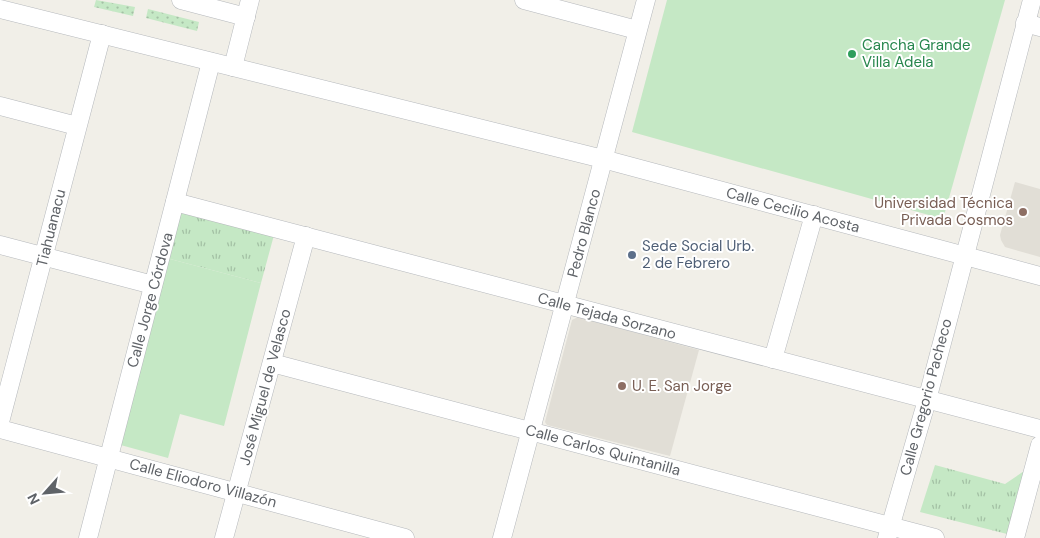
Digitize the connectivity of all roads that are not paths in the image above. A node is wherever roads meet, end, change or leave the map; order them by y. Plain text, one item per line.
1 (181, 0) edge
2 (524, 0) edge
3 (646, 0) edge
4 (1032, 0) edge
5 (544, 2) edge
6 (5, 7) edge
7 (248, 8) edge
8 (1033, 25) edge
9 (637, 30) junction
10 (102, 34) junction
11 (212, 62) junction
12 (233, 67) junction
13 (0, 106) edge
14 (77, 126) junction
15 (603, 159) junction
16 (175, 202) junction
17 (814, 215) junction
18 (306, 236) junction
19 (0, 245) edge
20 (44, 256) junction
21 (964, 256) junction
22 (1040, 276) edge
23 (154, 285) junction
24 (564, 305) junction
25 (773, 359) junction
26 (272, 363) junction
27 (4, 390) edge
28 (927, 400) junction
29 (0, 422) edge
30 (0, 429) edge
31 (1040, 430) edge
32 (531, 431) junction
33 (1040, 445) edge
34 (108, 458) junction
35 (236, 492) junction
36 (888, 532) edge
37 (366, 533) edge
38 (88, 538) edge
39 (224, 538) edge
40 (405, 538) edge
41 (502, 538) edge
42 (935, 538) edge
43 (1015, 538) edge

1 - 7 street
2 - 5 street
3 - 9 street, Pedro Blanco
4 - 8 street, Calle Gregorio Pacheco
5 - 9 street
6 - 10 street, Calle Cecilio Acosta
7 - 12 street
8 - 21 street, Calle Gregorio Pacheco
9 - 15 street, Pedro Blanco
10 - 11 street, Calle Cecilio Acosta
10 - 14 street, Tiahuanacu
11 - 12 street, Calle Cecilio Acosta
11 - 16 street, Calle Jorge Córdova
12 - 15 street, Calle Cecilio Acosta
13 - 14 street
14 - 20 street, Tiahuanacu
15 - 17 street, Calle Cecilio Acosta
15 - 24 street, Pedro Blanco
16 - 18 street, Calle Tejada Sorzano
16 - 23 street, Calle Jorge Córdova
17 - 21 street, Calle Cecilio Acosta
17 - 25 street
18 - 24 street, Calle Tejada Sorzano
18 - 26 street, José Miguel de Velasco
19 - 20 street
20 - 23 street
20 - 27 street, Tiahuanacu
21 - 22 street, Calle Cecilio Acosta
21 - 28 street, Calle Gregorio Pacheco
23 - 34 street, Calle Jorge Córdova
24 - 25 street, Calle Tejada Sorzano
24 - 32 street, Pedro Blanco
25 - 28 street, Calle Tejada Sorzano
26 - 32 street, Calle Carlos Quintanilla
26 - 35 street, José Miguel de Velasco
27 - 29 street, Tiahuanacu
28 - 31 street, Calle Tejada Sorzano
28 - 36 street, Calle Gregorio Pacheco
30 - 34 street, Calle Eliodoro Villazón
32 - 36 street, Calle Carlos Quintanilla
32 - 41 street, Pedro Blanco
33 - 43 street
34 - 35 street, Calle Eliodoro Villazón
34 - 38 street, Calle Jorge Córdova
35 - 37 street, Calle Eliodoro Villazón
35 - 39 street, José Miguel de Velasco
36 - 42 street, Calle Carlos Quintanilla
37 - 40 street, Calle Eliodoro Villazón

